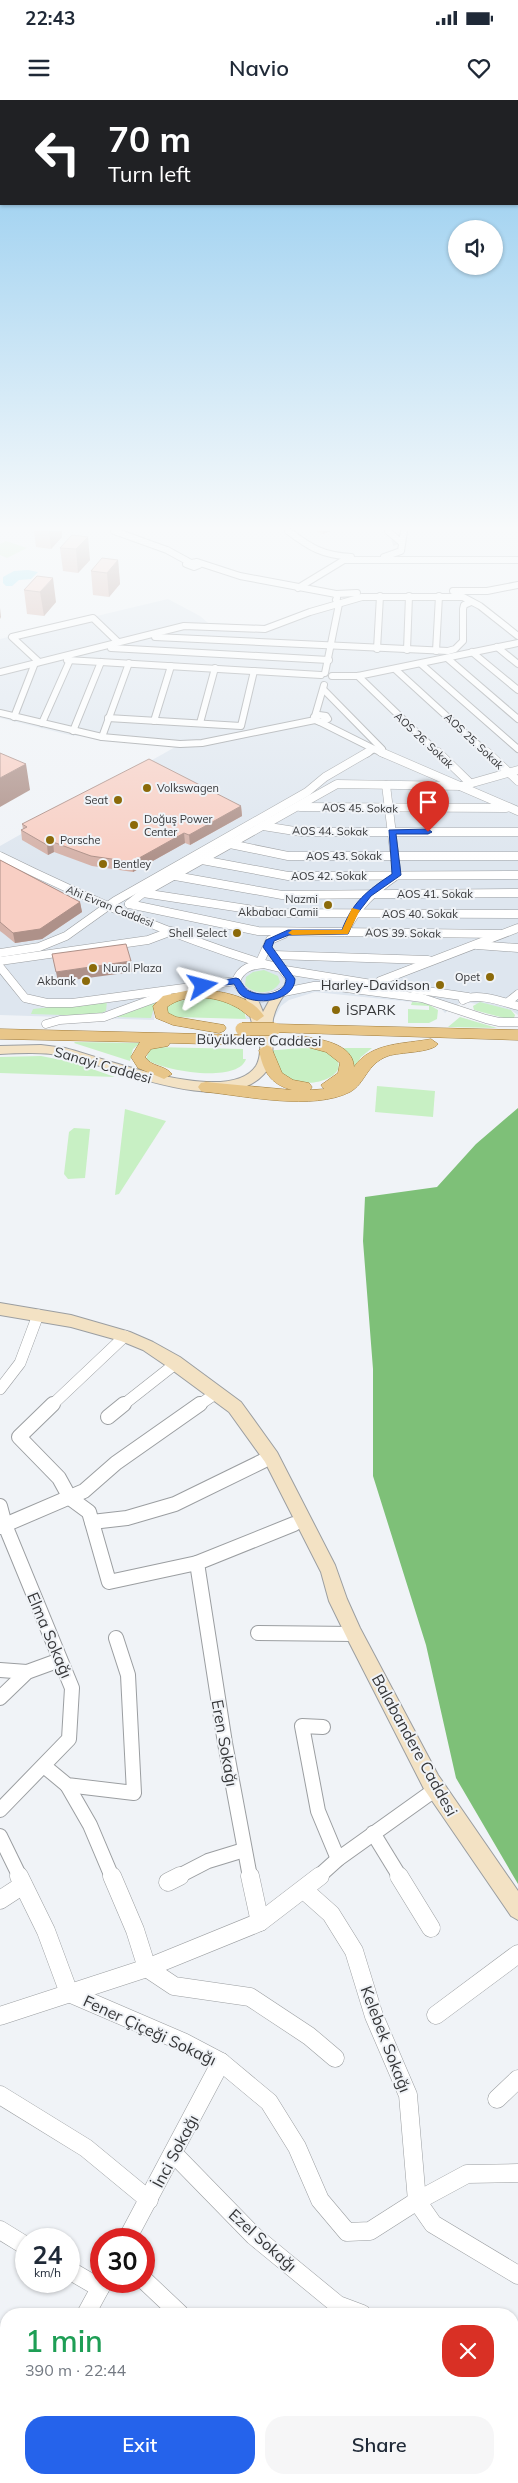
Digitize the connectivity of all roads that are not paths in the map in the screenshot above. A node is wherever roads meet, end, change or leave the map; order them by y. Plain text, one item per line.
1 (17, 642) edge
2 (118, 642) edge
3 (260, 642) edge
4 (331, 642) edge
5 (377, 642) edge
6 (407, 642) edge
7 (436, 642) edge
8 (464, 642) edge
9 (518, 643) edge
10 (331, 646) junction
11 (100, 647) junction
12 (497, 648) junction
13 (377, 649) junction
14 (407, 650) junction
15 (436, 651) junction
16 (472, 652) junction
17 (447, 658) junction
18 (55, 659) junction
19 (70, 660) junction
20 (329, 660) junction
21 (101, 662) junction
22 (37, 663) junction
23 (129, 663) junction
24 (421, 664) junction
25 (518, 664) edge
26 (171, 666) junction
27 (214, 668) junction
28 (396, 670) junction
29 (254, 671) junction
30 (3, 673) edge
31 (326, 676) junction
32 (358, 676) junction
33 (324, 690) junction
34 (518, 690) edge
35 (319, 704) junction
36 (0, 713) edge
37 (14, 717) junction
38 (326, 717) junction
39 (108, 718) junction
40 (518, 718) edge
41 (316, 719) junction
42 (154, 721) junction
43 (200, 723) junction
44 (42, 724) junction
45 (241, 726) junction
46 (73, 731) junction
47 (339, 731) junction
48 (239, 736) junction
49 (102, 737) junction
50 (374, 749) junction
51 (518, 749) edge
52 (388, 756) junction
53 (518, 770) edge
54 (508, 772) junction
55 (518, 781) edge
56 (466, 784) junction
57 (386, 785) junction
58 (298, 807) junction
59 (389, 809) junction
60 (515, 810) edge
61 (263, 826) junction
62 (391, 832) junction
63 (518, 832) edge
64 (230, 844) junction
65 (0, 856) edge
66 (394, 856) junction
67 (518, 856) edge
68 (0, 860) edge
69 (202, 860) junction
70 (397, 875) junction
71 (518, 875) edge
72 (175, 876) junction
73 (143, 893) junction
74 (518, 893) edge
75 (368, 894) junction
76 (106, 907) junction
77 (352, 914) junction
78 (518, 914) edge
79 (518, 928) edge
80 (172, 931) junction
81 (258, 931) junction
82 (345, 932) junction
83 (288, 933) junction
84 (500, 934) junction
85 (269, 943) junction
86 (470, 945) junction
87 (518, 948) edge
88 (222, 951) junction
89 (0, 953) edge
90 (274, 955) junction
91 (432, 960) junction
92 (0, 961) edge
93 (262, 963) junction
94 (0, 967) edge
95 (283, 969) junction
96 (238, 977) junction
97 (375, 985) junction
98 (203, 986) junction
99 (366, 991) junction
100 (281, 993) junction
101 (518, 994) edge
102 (250, 996) junction
103 (468, 996) junction
104 (113, 997) junction
105 (515, 1004) edge
106 (461, 1009) junction
107 (113, 1015) junction
108 (257, 1016) junction
109 (518, 1022) edge
110 (0, 1023) edge
111 (46, 1024) junction
112 (220, 1028) junction
113 (0, 1034) edge
114 (244, 1035) junction
115 (518, 1035) edge
116 (198, 1039) junction
117 (272, 1040) junction
118 (301, 1041) junction
119 (431, 1044) junction
120 (0, 1045) edge
121 (518, 1046) edge
122 (0, 1050) edge
123 (164, 1074) junction
124 (206, 1086) junction
125 (0, 1309) edge
126 (38, 1315) junction
127 (125, 1336) junction
128 (174, 1362) junction
129 (0, 1389) edge
130 (215, 1394) junction
131 (108, 1418) dead end
132 (267, 1459) junction
133 (70, 1498) junction
134 (0, 1506) edge
135 (92, 1522) junction
136 (294, 1524) junction
137 (3, 1526) edge
138 (197, 1563) junction
139 (338, 1601) junction
140 (258, 1633) dead end
141 (354, 1634) junction
142 (116, 1638) dead end
143 (60, 1660) junction
144 (0, 1670) edge
145 (27, 1672) junction
146 (0, 1698) edge
147 (323, 1727) dead end
148 (44, 1766) junction
149 (67, 1785) junction
150 (436, 1790) junction
151 (0, 1810) edge
152 (373, 1833) junction
153 (0, 1836) edge
154 (244, 1850) junction
155 (338, 1859) junction
156 (168, 1882) dead end
157 (23, 1885) junction
158 (304, 1890) junction
159 (0, 1900) edge
160 (518, 1909) edge
161 (260, 1922) junction
162 (431, 1928) dead end
163 (518, 1954) edge
164 (147, 1968) junction
165 (69, 1993) junction
166 (436, 2015) dead end
167 (0, 2016) edge
168 (335, 2058) dead end
169 (221, 2062) junction
170 (518, 2080) edge
171 (0, 2094) edge
172 (498, 2099) dead end
173 (173, 2153) junction
174 (518, 2173) edge
175 (148, 2200) junction
176 (417, 2201) junction
177 (134, 2228) edge
178 (0, 2230) edge
179 (15, 2239) edge
180 (518, 2275) edge
181 (155, 2290) edge
182 (98, 2293) edge
183 (89, 2308) edge
184 (174, 2308) edge
185 (346, 2308) edge

1 - 22 street
2 - 11 street
3 - 10 street
4 - 10 street
5 - 13 street
6 - 14 street
7 - 15 street
8 - 15 street
9 - 12 street
10 - 13 street
10 - 20 street
11 - 18 street
11 - 20 street
12 - 16 street
12 - 25 street
13 - 14 street
14 - 15 street
16 - 17 street
16 - 34 street
17 - 24 street
17 - 40 street
18 - 19 street
18 - 22 street
19 - 21 street
19 - 44 street
20 - 31 street
21 - 23 street
21 - 46 street
22 - 30 street
22 - 37 street
23 - 26 street
23 - 39 street
24 - 28 street
24 - 51 street
26 - 27 street
26 - 42 street
27 - 29 street
27 - 43 street
28 - 32 street
28 - 54 street, AOS 25. Sokak
29 - 31 street
29 - 45 street
31 - 32 street
31 - 33 street
32 - 56 street, AOS 26. Sokak
33 - 35 street
33 - 52 street
35 - 38 street
35 - 41 street
36 - 37 street
37 - 44 street
38 - 41 street
38 - 47 street
39 - 42 street
39 - 49 street
41 - 47 street
41 - 48 street
42 - 43 street
43 - 45 street
44 - 46 street
45 - 48 street
46 - 49 street
47 - 50 street
48 - 49 street
50 - 52 street
50 - 76 street
52 - 56 street
53 - 54 street
54 - 55 street, AOS 25. Sokak
54 - 56 street
56 - 57 street
56 - 60 street
57 - 58 street
57 - 59 street
58 - 59 street, AOS 45. Sokak
58 - 61 street
59 - 60 street, AOS 45. Sokak
59 - 62 street
61 - 62 street, AOS 44. Sokak
61 - 64 street
62 - 63 street, AOS 44. Sokak
62 - 66 street
64 - 66 street, AOS 43. Sokak
64 - 69 street
65 - 76 street, Ahi Evran Caddesi
66 - 67 street, AOS 43. Sokak
66 - 70 street
68 - 76 street, Ahi Evran Caddesi
69 - 70 street, AOS 42. Sokak
69 - 72 street
70 - 71 street, AOS 42. Sokak
70 - 75 street
72 - 73 street
72 - 75 street, AOS 41. Sokak
73 - 77 street, AOS 40. Sokak
73 - 81 street, AOS 39. Sokak
74 - 75 street, AOS 41. Sokak
75 - 77 street
76 - 80 street, Ahi Evran Caddesi
76 - 89 street
77 - 78 street, AOS 40. Sokak
77 - 82 street
79 - 84 street
80 - 88 street, Ahi Evran Caddesi
80 - 92 street
81 - 83 street, AOS 39. Sokak
81 - 85 street
82 - 83 street, AOS 39. Sokak
82 - 84 street, AOS 39. Sokak
83 - 85 street
84 - 86 street
85 - 90 street
85 - 93 street
86 - 87 street
86 - 91 street
88 - 93 street, Ahi Evran Caddesi
88 - 96 street, Ahi Evran Caddesi
90 - 91 street
90 - 95 street
91 - 97 street
93 - 95 street
93 - 96 street
94 - 104 street
95 - 97 street
95 - 100 street
96 - 98 street
96 - 102 street
97 - 99 street
97 - 103 street
98 - 104 street
98 - 107 street
99 - 100 street
99 - 106 street
100 - 102 street
100 - 117 street
101 - 105 street
102 - 108 street
103 - 105 street
103 - 106 street
104 - 107 street
106 - 109 street
107 - 111 street
108 - 112 main road
108 - 123 street, Sanayi Caddesi
110 - 111 main road, Büyükdere Caddesi
111 - 112 main road, Büyükdere Caddesi
112 - 114 main road, Büyükdere Caddesi
113 - 116 main road, Büyükdere Caddesi
114 - 116 main road, Büyükdere Caddesi
114 - 117 main road, Büyükdere Caddesi
115 - 117 main road, Büyükdere Caddesi
116 - 123 main road
117 - 118 main road, Büyükdere Caddesi
117 - 118 main road
117 - 124 street, Sanayi Caddesi
118 - 119 main road, Büyükdere Caddesi
119 - 121 main road, Büyükdere Caddesi
119 - 124 main road
120 - 123 street, Sanayi Caddesi
122 - 124 street, Sanayi Caddesi
125 - 126 street
126 - 127 street
126 - 129 street
127 - 128 street
127 - 133 street
128 - 130 street
128 - 131 street
130 - 132 street
130 - 133 street
132 - 135 street
132 - 136 street
132 - 139 street
133 - 135 street
133 - 137 street
134 - 137 street, Elma Sokağı
135 - 138 street
136 - 138 street
136 - 139 street
137 - 143 street, Elma Sokağı
138 - 154 street, Eren Sokağı
139 - 141 street, Balabandere Caddesi
140 - 141 street
141 - 150 street, Balabandere Caddesi
142 - 149 street
143 - 145 street
143 - 148 street, Elma Sokağı
144 - 145 street
145 - 146 street
147 - 155 street
148 - 149 street
148 - 151 street, Elma Sokağı
149 - 164 street
150 - 152 street
150 - 160 street, Balabandere Caddesi
152 - 155 street
152 - 162 street
153 - 157 street
154 - 156 street
154 - 161 street, Eren Sokağı
155 - 158 street
157 - 159 street
157 - 165 street
158 - 161 street
158 - 176 street, Kelebek Sokağı
161 - 164 street
163 - 166 street
164 - 165 street
164 - 168 street
165 - 167 street
165 - 169 street, Fener Çiçeği Sokağı
169 - 173 street, İnci Sokağı
169 - 176 street, Fener Çiçeği Sokağı
170 - 172 street
171 - 175 street
173 - 175 street, İnci Sokağı
173 - 185 street, Ezel Sokağı
174 - 176 street, Fener Çiçeği Sokağı
175 - 177 street, İnci Sokağı
176 - 180 street, Kelebek Sokağı
178 - 179 street
181 - 184 street
182 - 183 street

